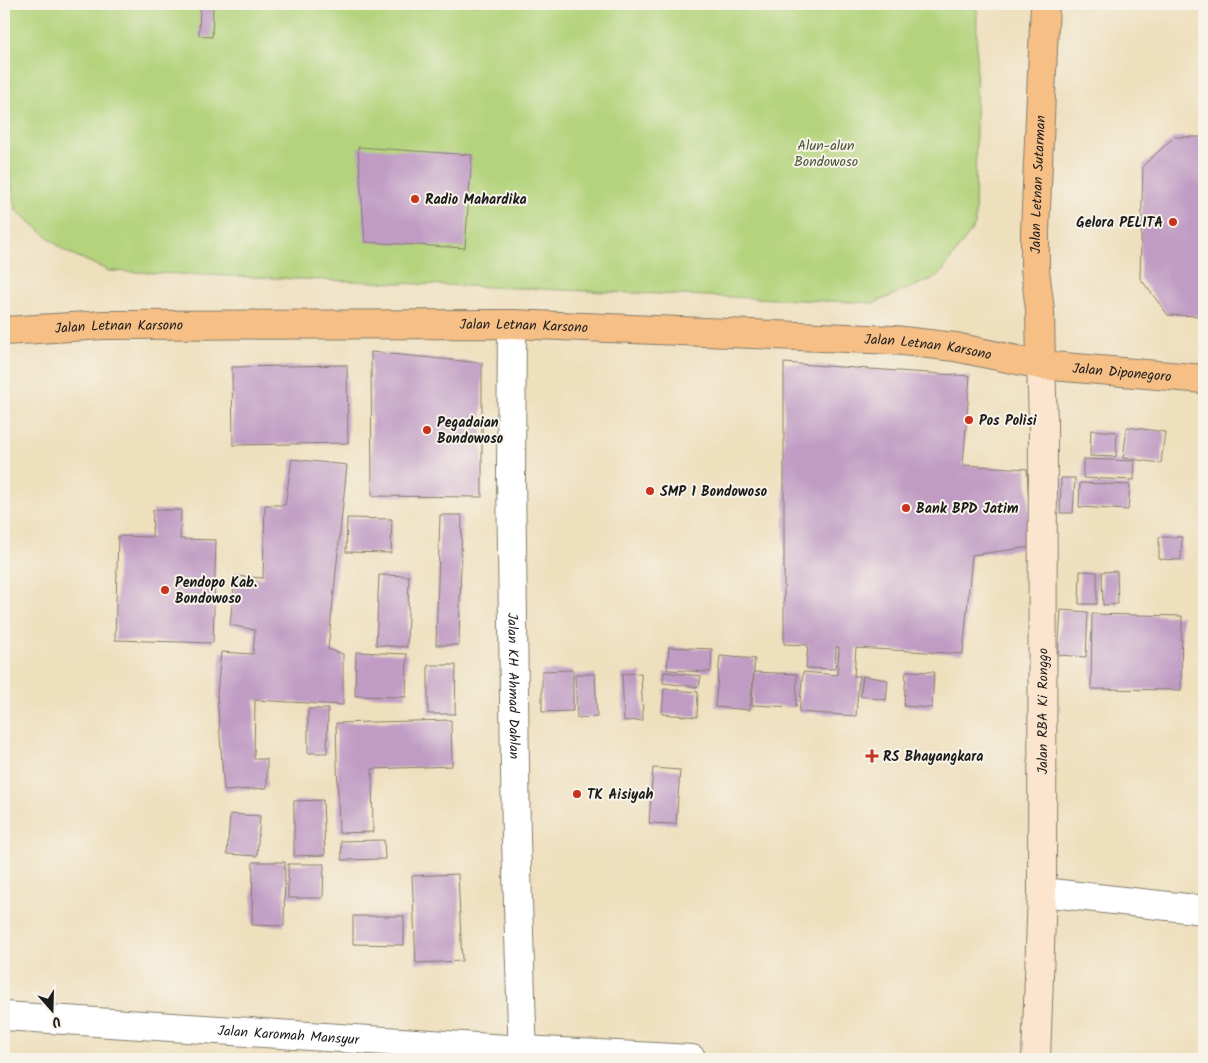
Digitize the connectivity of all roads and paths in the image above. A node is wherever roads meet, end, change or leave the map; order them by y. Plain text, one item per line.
1 (1045, 4) edge
2 (512, 324) junction
3 (4, 331) edge
4 (1041, 365) junction
5 (1204, 379) edge
6 (1042, 892) junction
7 (1204, 910) edge
8 (4, 1016) edge
9 (523, 1055) edge
10 (692, 1059) edge
11 (1036, 1059) edge

1 - 4 main road, Jalan Letnan Sutarman
2 - 3 main road, Jalan Letnan Karsono
2 - 4 main road, Jalan Letnan Karsono
2 - 9 street, Jalan KH Ahmad Dahlan
4 - 5 main road, Jalan Diponegoro
4 - 6 main road, Jalan RBA Ki Ronggo
6 - 7 street
6 - 11 main road, Jalan RBA Ki Ronggo
8 - 9 street, Jalan Karomah Mansyur
9 - 10 street, Jalan Karomah Mansyur

